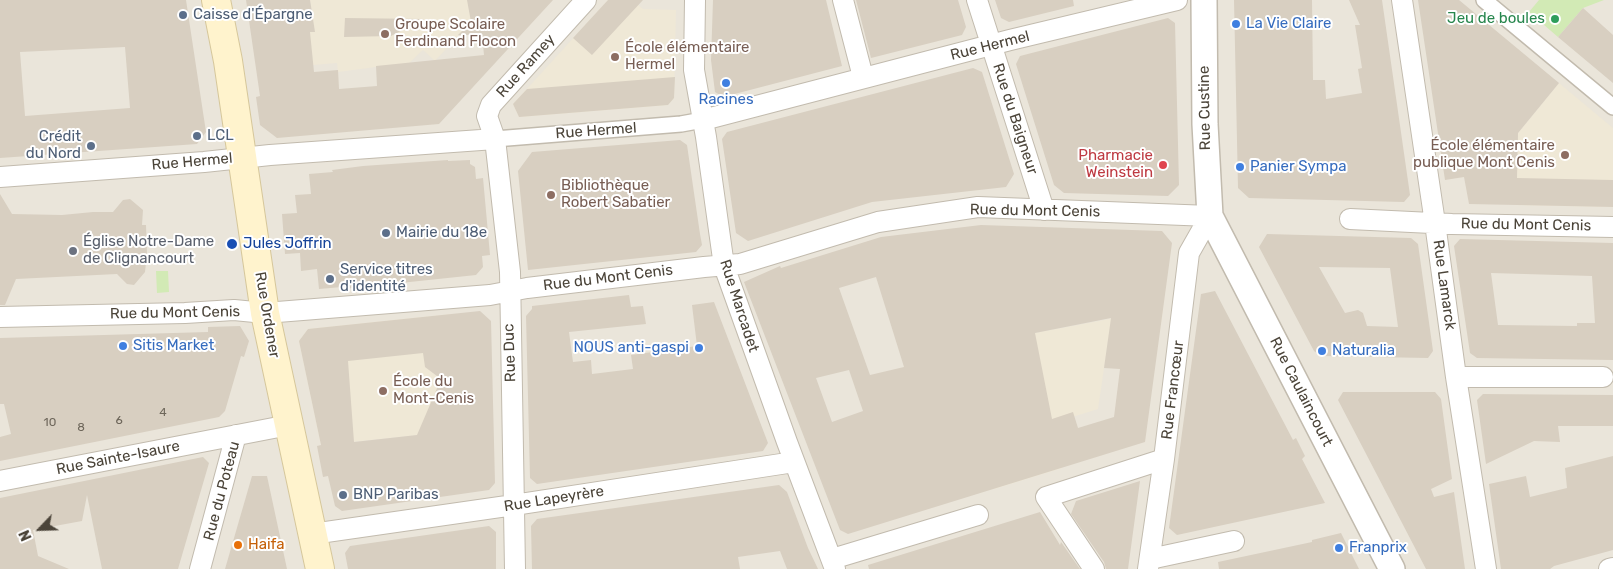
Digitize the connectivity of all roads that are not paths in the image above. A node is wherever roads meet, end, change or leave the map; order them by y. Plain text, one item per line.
1 (216, 0) edge
2 (586, 0) edge
3 (695, 0) edge
4 (842, 0) edge
5 (977, 0) edge
6 (1177, 0) edge
7 (1204, 0) edge
8 (1402, 0) edge
9 (1484, 0) edge
10 (992, 45) junction
11 (862, 77) junction
12 (1613, 107) edge
13 (704, 120) junction
14 (495, 139) junction
15 (242, 157) junction
16 (0, 176) edge
17 (1044, 210) junction
18 (1210, 216) junction
19 (1350, 219) dead end
20 (1436, 223) junction
21 (1613, 227) edge
22 (724, 266) junction
23 (510, 292) junction
24 (265, 313) junction
25 (0, 317) edge
26 (1456, 377) junction
27 (1603, 377) dead end
28 (289, 425) junction
29 (236, 435) junction
30 (1164, 459) junction
31 (794, 462) junction
32 (0, 481) edge
33 (514, 505) junction
34 (978, 515) dead end
35 (312, 534) junction
36 (1234, 541) dead end
37 (834, 564) edge
38 (1149, 564) edge
39 (1613, 568) edge
40 (200, 569) edge
41 (320, 569) edge
42 (515, 569) edge
43 (1094, 569) edge
44 (1392, 569) edge
45 (1486, 569) edge
46 (1609, 569) edge

1 - 15 main road, Rue Ordener
2 - 14 street, Rue Ramey
3 - 13 street, Rue Marcadet
4 - 11 street
5 - 10 street, Rue du Baigneur
6 - 10 street, Rue Hermel
7 - 18 street, Rue Custine
8 - 20 street, Rue Lamarck
9 - 12 street
10 - 11 street, Rue Hermel
10 - 17 street, Rue du Baigneur
11 - 13 street, Rue Hermel
13 - 14 street, Rue Hermel
13 - 22 street, Rue Marcadet
14 - 15 street, Rue Hermel
14 - 23 street, Rue Duc
15 - 16 street, Rue Hermel
15 - 24 main road, Rue Ordener
17 - 18 street, Rue du Mont Cenis
17 - 22 street, Rue du Mont Cenis
18 - 30 street, Rue Francœur
18 - 44 street, Rue Caulaincourt
19 - 20 street, Rue du Mont Cenis
20 - 21 street, Rue du Mont Cenis
20 - 26 street, Rue Lamarck
22 - 23 street, Rue du Mont Cenis
22 - 31 street, Rue Marcadet
23 - 24 street, Rue du Mont Cenis
23 - 33 street, Rue Duc
24 - 25 street, Rue du Mont Cenis
24 - 28 main road, Rue Ordener
26 - 27 street
26 - 45 street, Rue Lamarck
28 - 29 street, Rue du Poteau
28 - 35 main road, Rue Ordener
29 - 32 street, Rue Sainte-Isaure
29 - 40 street, Rue du Poteau
30 - 38 street, Rue Francœur
30 - 43 street
31 - 33 street, Rue Lapeyrère
31 - 37 street, Rue Marcadet
33 - 35 street, Rue Lapeyrère
33 - 42 street, Rue Duc
34 - 37 street
35 - 41 main road, Rue Ordener
36 - 38 street
39 - 46 street

